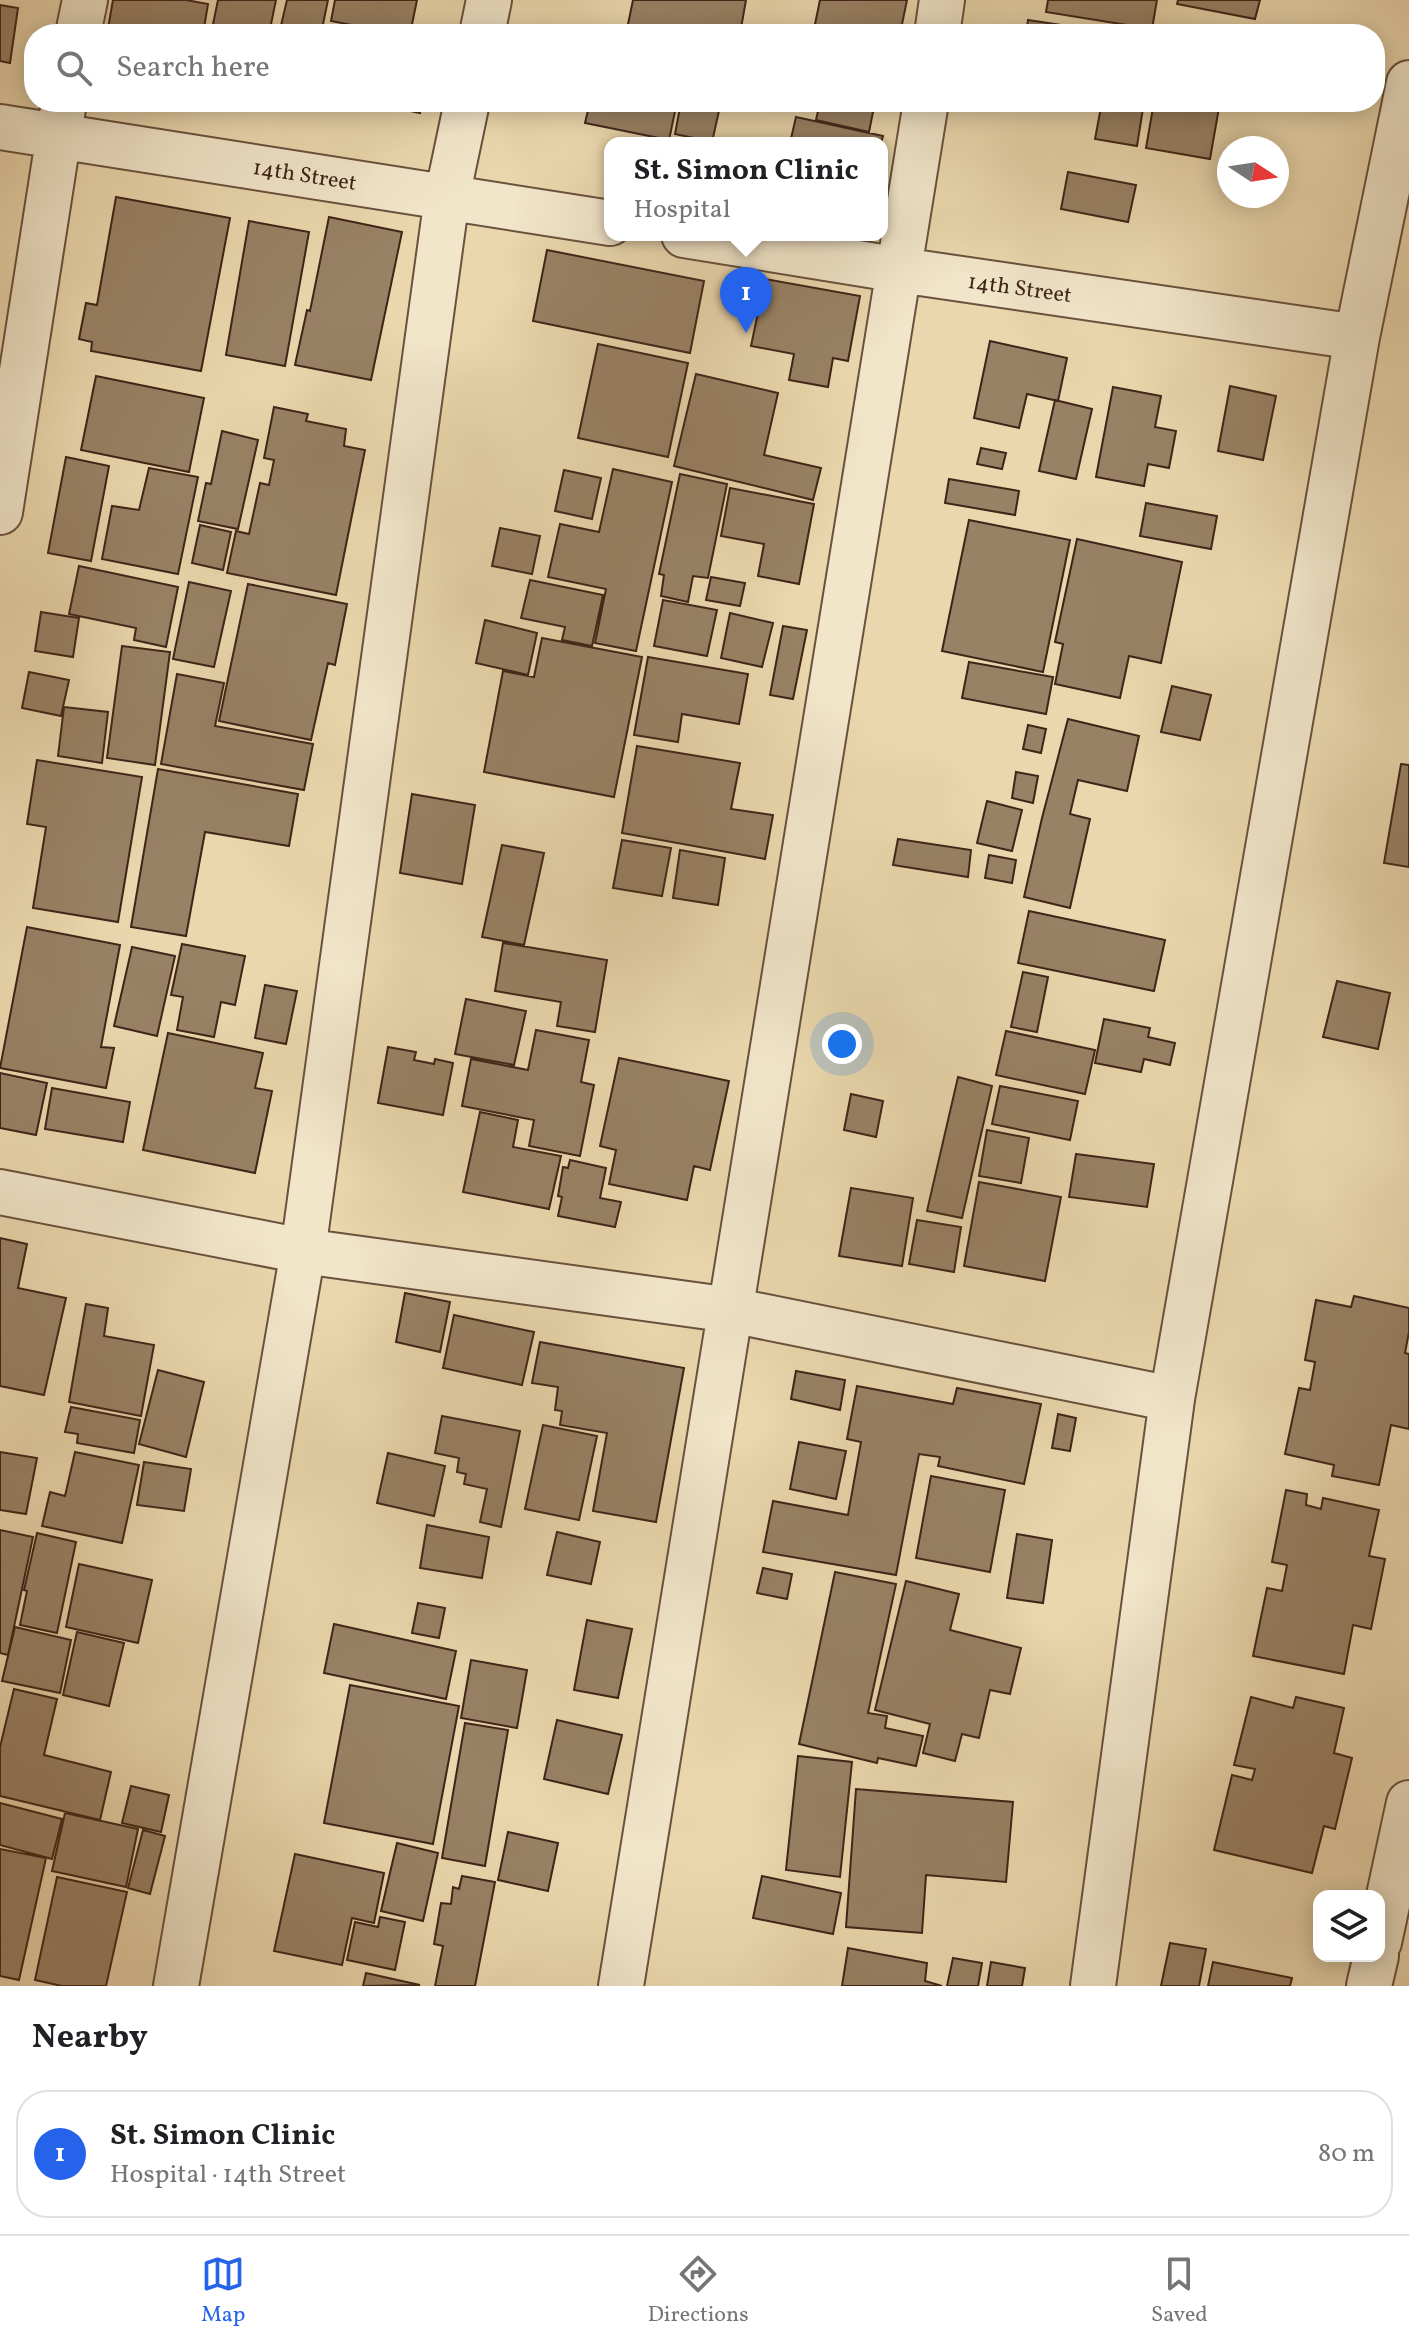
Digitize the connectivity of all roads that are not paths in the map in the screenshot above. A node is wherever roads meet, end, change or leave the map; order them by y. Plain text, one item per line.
1 (85, 0) edge
2 (489, 0) edge
3 (942, 0) edge
4 (80, 24) edge
5 (484, 24) edge
6 (938, 24) edge
7 (1409, 83) edge
8 (465, 112) edge
9 (924, 112) edge
10 (61, 119) edge
11 (0, 127) edge
12 (447, 197) junction
13 (604, 222) edge
14 (721, 241) edge
15 (900, 270) junction
16 (1357, 337) junction
17 (0, 512) edge
18 (0, 1192) edge
19 (303, 1251) junction
20 (731, 1310) junction
21 (1172, 1399) junction
22 (1409, 1803) edge
23 (1385, 1914) edge
24 (1375, 1962) edge
25 (176, 1986) edge
26 (621, 1986) edge
27 (1093, 1986) edge
28 (1369, 1986) edge

1 - 4 street
2 - 5 street
3 - 6 street
7 - 16 street
8 - 12 street
9 - 15 street
10 - 11 street, 14th Street
10 - 12 street, 14th Street
10 - 17 street
12 - 13 street, 14th Street
12 - 19 street
14 - 15 street, 14th Street
15 - 16 street, 14th Street
15 - 20 street
16 - 21 street
18 - 19 street
19 - 20 street
19 - 25 street
20 - 21 street
20 - 26 street
21 - 27 street
22 - 23 street
24 - 28 street

